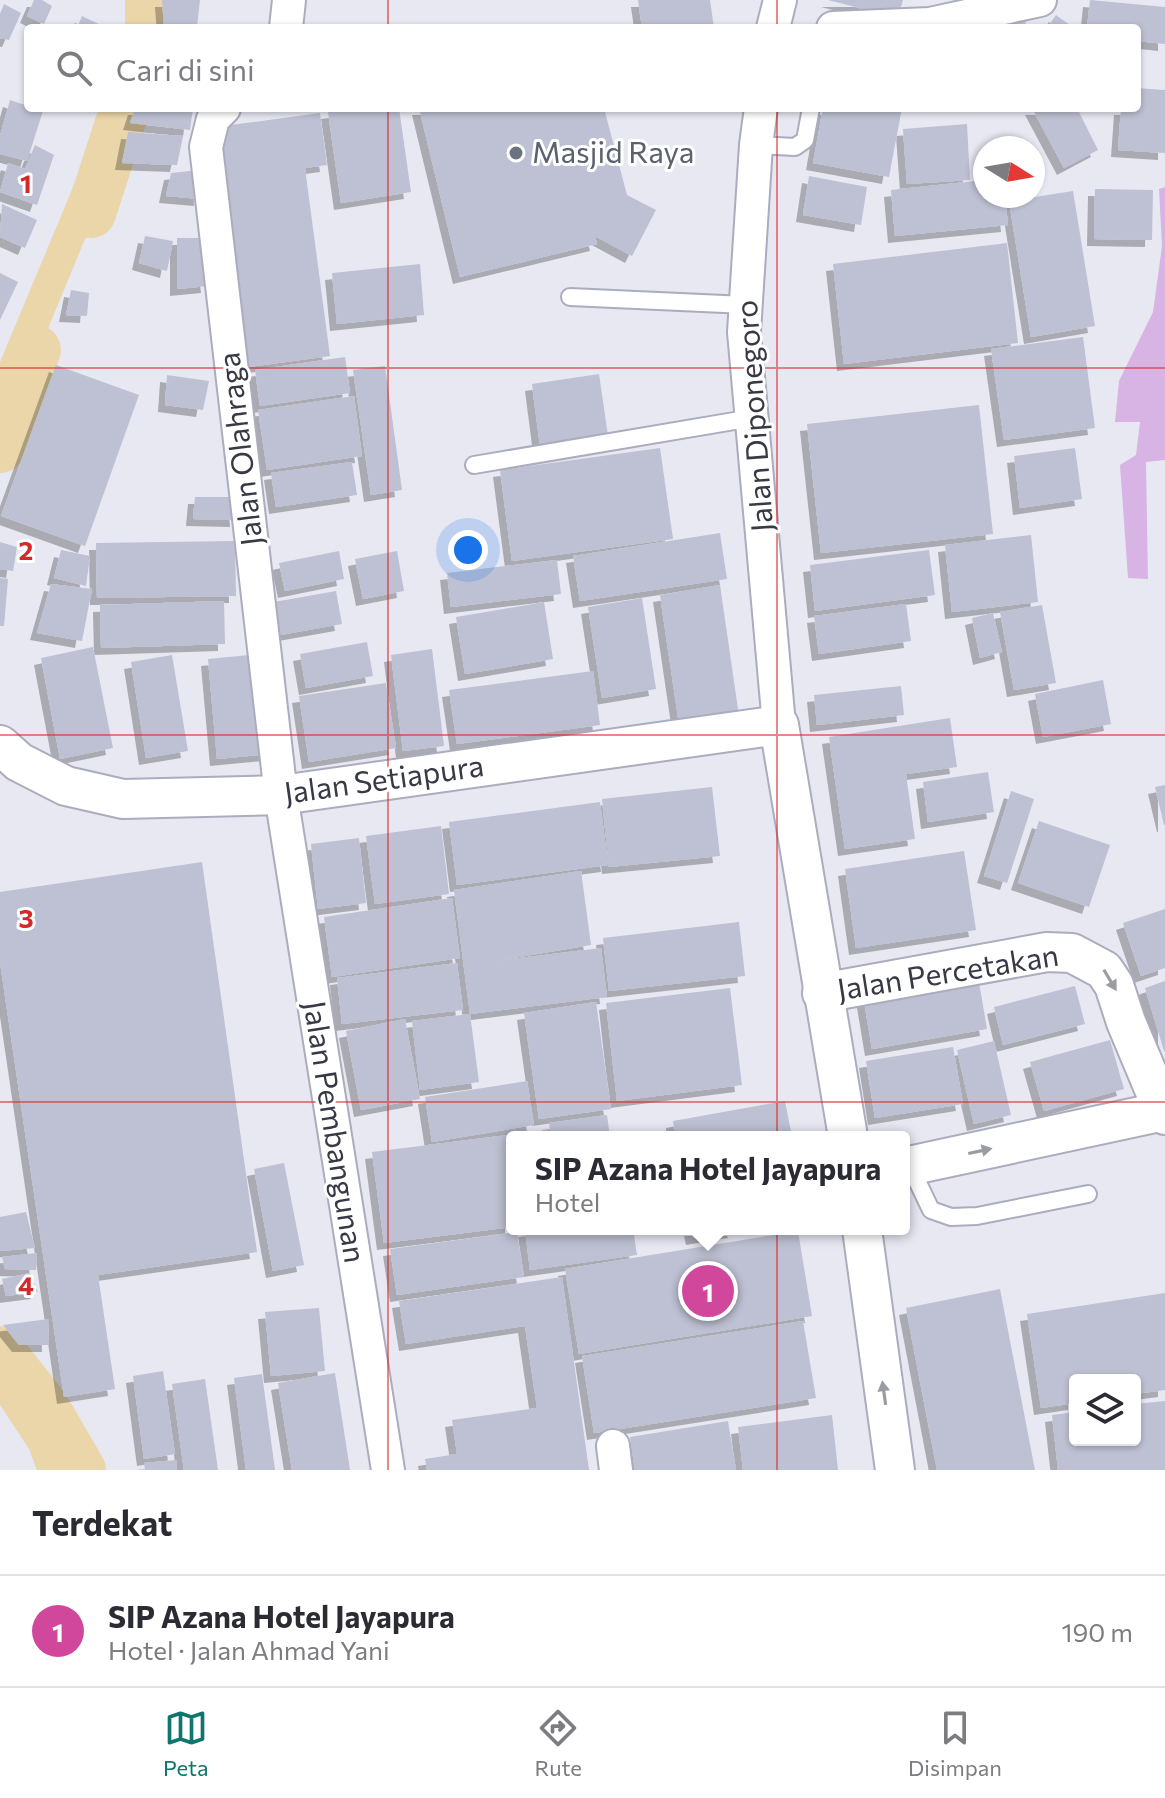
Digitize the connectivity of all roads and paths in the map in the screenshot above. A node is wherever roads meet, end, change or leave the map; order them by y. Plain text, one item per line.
1 (289, 0) edge
2 (780, 0) edge
3 (1040, 0) edge
4 (286, 24) edge
5 (774, 24) edge
6 (930, 24) edge
7 (220, 112) edge
8 (760, 112) edge
9 (810, 112) edge
10 (756, 145) junction
11 (570, 297) dead end
12 (746, 305) junction
13 (752, 418) junction
14 (474, 465) dead end
15 (779, 725) junction
16 (0, 745) edge
17 (281, 795) junction
18 (822, 993) junction
19 (1164, 1113) edge
20 (847, 1131) edge
21 (910, 1165) edge
22 (910, 1172) edge
23 (1088, 1194) dead end
24 (863, 1235) edge
25 (388, 1470) edge
26 (895, 1470) edge

1 - 4 street
2 - 5 street
3 - 6 street
7 - 17 street, Jalan Olahraga
8 - 10 street, Jalan Diponegoro
9 - 10 lane
10 - 12 street, Jalan Diponegoro
11 - 12 lane
12 - 13 street, Jalan Diponegoro
13 - 14 lane
13 - 15 street, Jalan Diponegoro
15 - 17 street, Jalan Setiapura
15 - 18 street
16 - 17 street, Jalan Setiapura
17 - 25 street, Jalan Pembangunan
18 -> 19 street, Jalan Percetakan
18 - 20 street
21 -> 19 street
22 - 23 lane
26 -> 24 street

